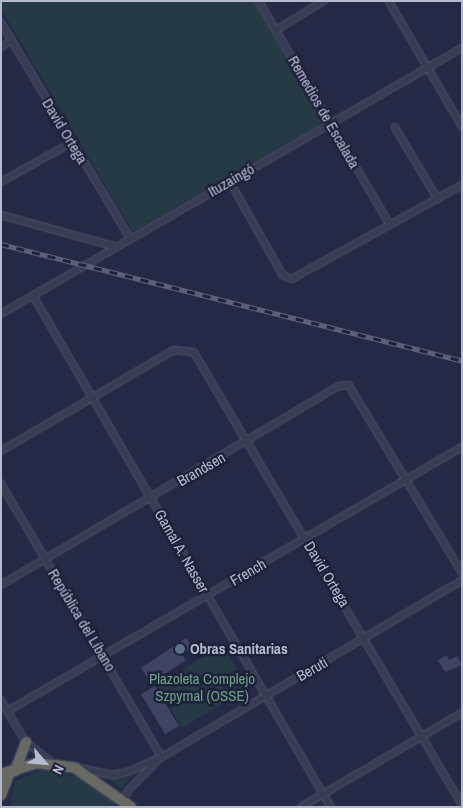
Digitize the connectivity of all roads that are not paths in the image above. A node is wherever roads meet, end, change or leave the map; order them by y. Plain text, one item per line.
1 (259, 1) edge
2 (324, 1) edge
3 (389, 1) edge
4 (1, 22) edge
5 (276, 30) junction
6 (12, 40) junction
7 (1, 47) edge
8 (462, 48) edge
9 (428, 67) junction
10 (331, 123) junction
11 (462, 126) edge
12 (395, 127) dead end
13 (71, 143) junction
14 (230, 181) junction
15 (1, 182) edge
16 (462, 186) edge
17 (438, 199) junction
18 (1, 215) edge
19 (389, 223) junction
20 (131, 239) junction
21 (117, 247) junction
22 (34, 295) junction
23 (1, 314) edge
24 (93, 398) junction
25 (250, 440) junction
26 (462, 447) edge
27 (1, 450) edge
28 (408, 479) junction
29 (1, 483) edge
30 (152, 498) junction
31 (306, 539) junction
32 (45, 559) junction
33 (462, 572) edge
34 (462, 580) edge
35 (1, 585) edge
36 (208, 594) junction
37 (365, 638) junction
38 (103, 655) junction
39 (267, 696) junction
40 (1, 700) edge
41 (8, 711) junction
42 (462, 712) edge
43 (422, 736) junction
44 (26, 742) junction
45 (162, 757) junction
46 (53, 763) junction
47 (75, 768) junction
48 (9, 773) edge
49 (324, 793) junction
50 (1, 795) edge
51 (462, 804) edge
52 (124, 805) edge
53 (301, 807) edge
54 (332, 807) edge

1 - 5 street, Remedios de Escalada
2 - 5 street
3 - 9 street
4 - 6 street, David Ortega
5 - 10 street, Remedios de Escalada
6 - 7 street
6 - 13 street, David Ortega
8 - 9 street, Ituzaingó
9 - 10 street, Ituzaingó
9 - 11 street
10 - 14 street, Ituzaingó
10 - 19 street, Remedios de Escalada
12 - 17 street
13 - 15 street
13 - 20 street, David Ortega
14 - 19 street
14 - 20 street, Ituzaingó
16 - 17 street
17 - 19 street
18 - 21 street
20 - 21 street, Ituzaingó
21 - 22 street, Ituzaingó
22 - 23 street, Ituzaingó
22 - 24 street, Gamal A. Nasser
24 - 25 street, David Ortega
24 - 27 street
24 - 30 street, Gamal A. Nasser
25 - 28 street, Brandsen
25 - 30 street, Brandsen
25 - 31 street, David Ortega
26 - 28 street, French
28 - 31 street, French
28 - 33 street
29 - 32 street, República del Líbano
30 - 32 street, Brandsen
30 - 36 street, Gamal A. Nasser
31 - 36 street, French
31 - 37 street, David Ortega
32 - 35 street, Brandsen
32 - 38 street, República del Líbano
34 - 37 street, Beruti
36 - 38 street, French
36 - 39 street, Gamal A. Nasser
37 - 39 street, Beruti
37 - 43 street, David Ortega
38 - 41 street, French
38 - 45 street, República del Líbano
39 - 45 street, Beruti
39 - 49 street, Gamal A. Nasser
40 - 41 street
41 - 44 street
42 - 43 street
43 - 49 street
43 - 51 street, David Ortega
44 - 46 street
44 - 48 highway
45 - 47 street, Beruti
45 - 52 street, Beruti
46 - 47 highway
46 - 48 highway
47 - 52 highway
48 - 50 highway
49 - 53 street
49 - 54 street, Gamal A. Nasser

